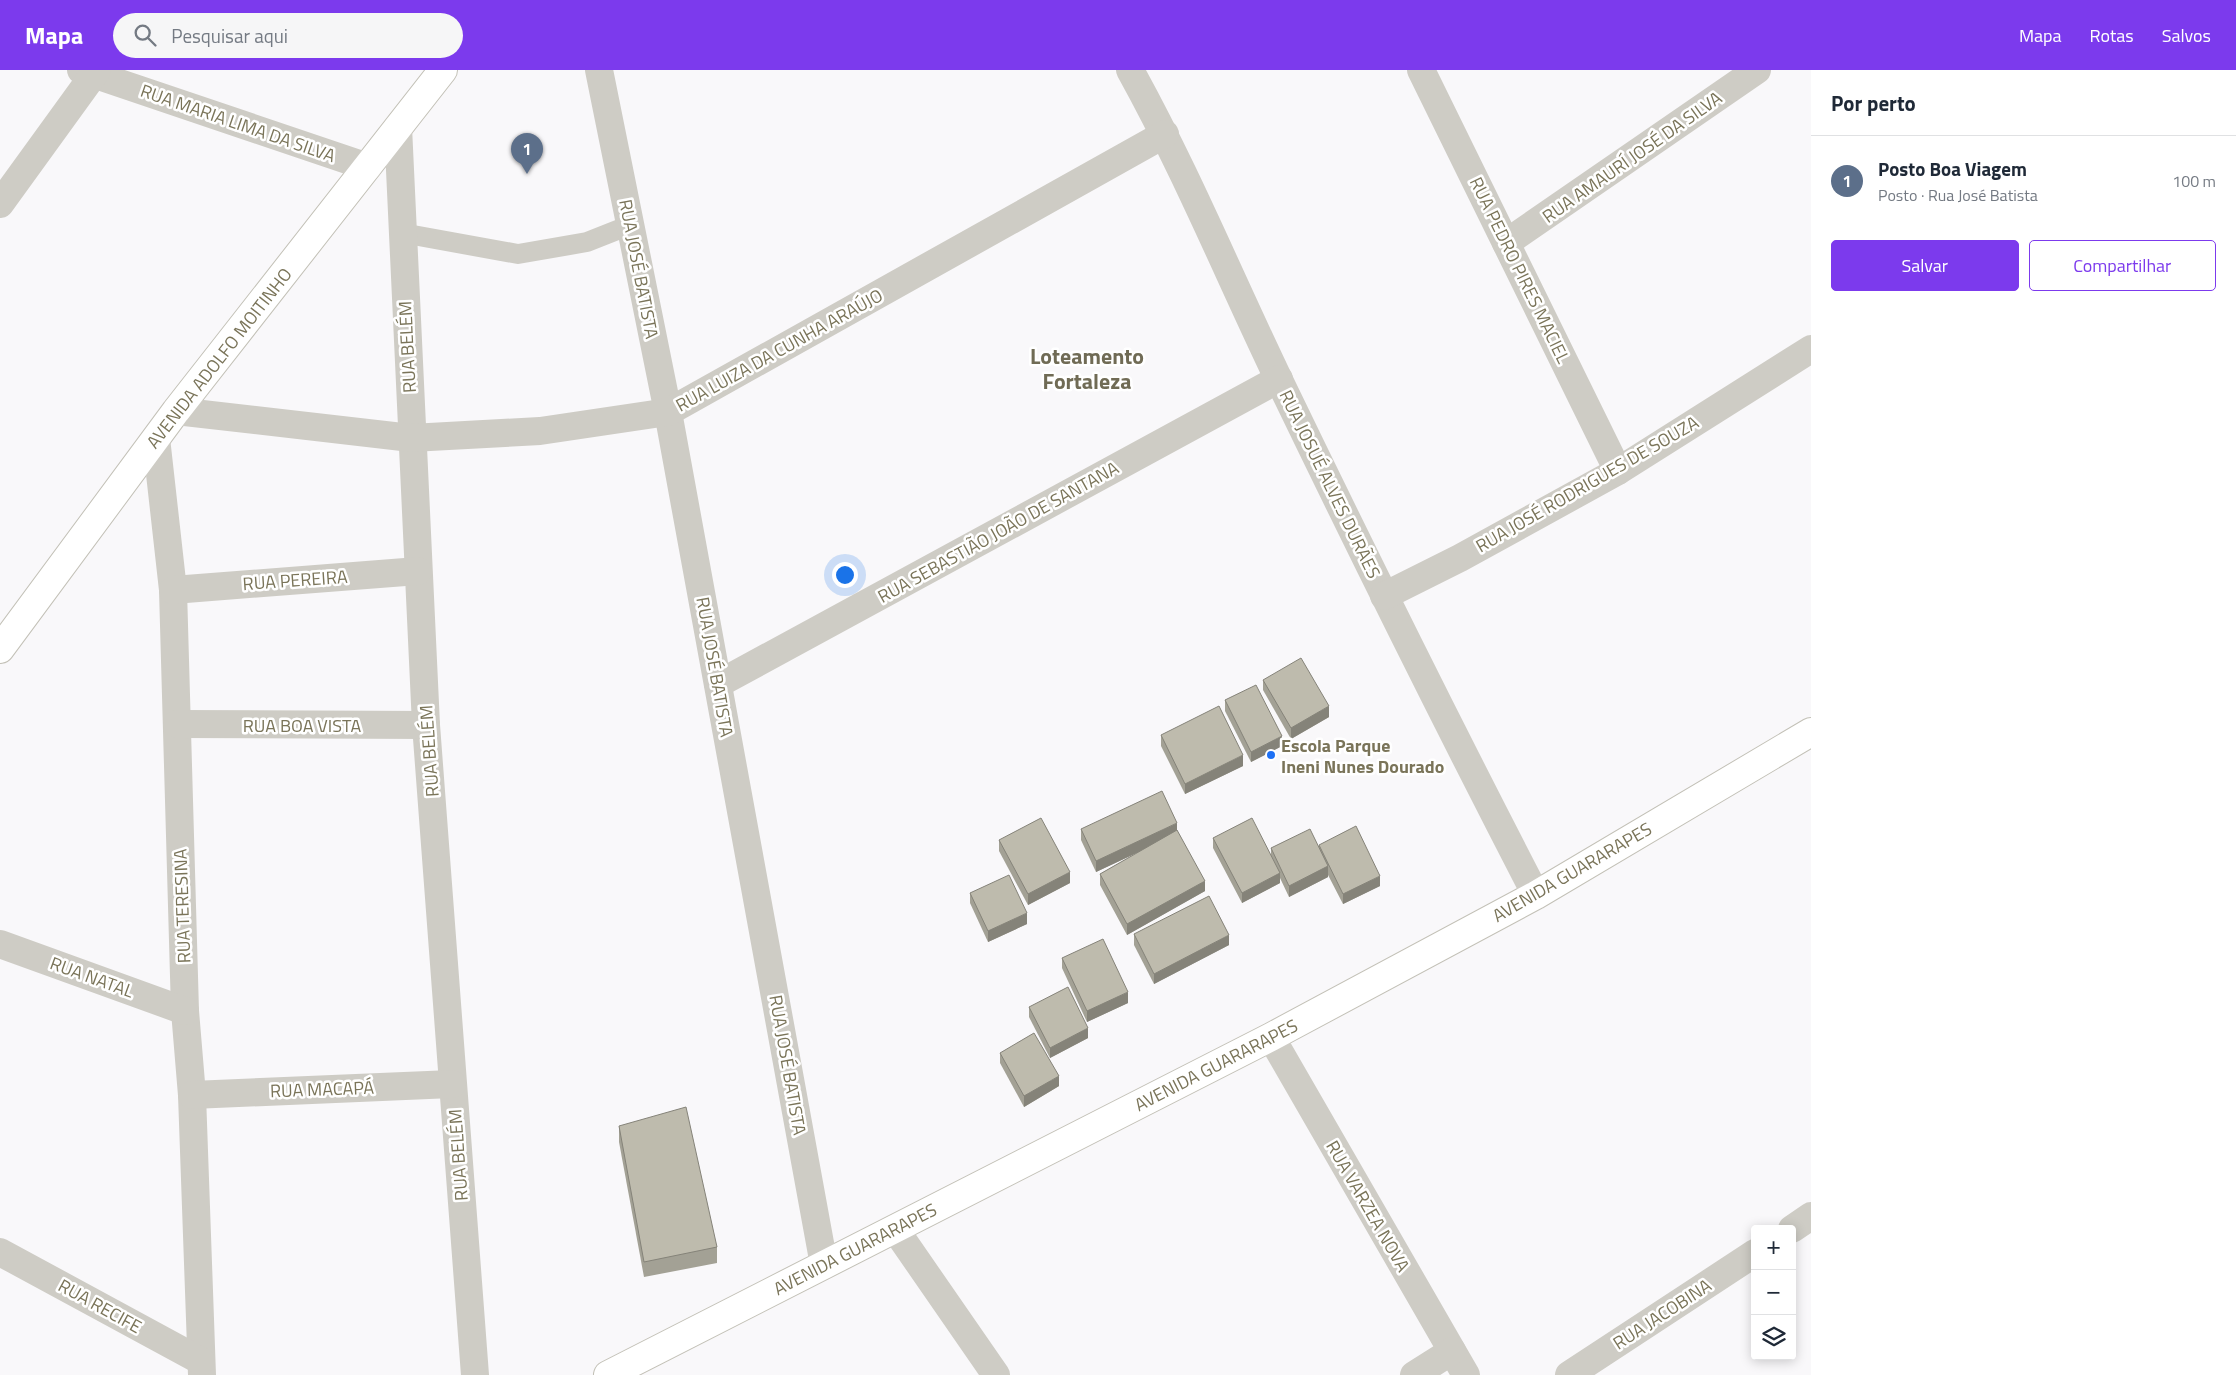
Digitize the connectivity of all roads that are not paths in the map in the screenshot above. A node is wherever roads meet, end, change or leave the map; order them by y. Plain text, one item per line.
1 (443, 70) edge
2 (599, 70) edge
3 (1130, 70) edge
4 (1421, 70) edge
5 (1757, 70) edge
6 (91, 71) edge
7 (398, 127) junction
8 (1166, 134) junction
9 (368, 167) junction
10 (0, 204) edge
11 (630, 225) junction
12 (402, 233) junction
13 (1506, 243) junction
14 (1811, 349) edge
15 (1279, 380) junction
16 (176, 411) junction
17 (668, 412) junction
18 (156, 438) junction
19 (412, 438) junction
20 (1618, 470) junction
21 (418, 572) junction
22 (172, 590) junction
23 (1384, 596) junction
24 (0, 649) edge
25 (718, 684) junction
26 (177, 724) junction
27 (426, 725) junction
28 (1811, 732) edge
29 (1536, 895) junction
30 (0, 944) edge
31 (185, 1011) junction
32 (1271, 1038) junction
33 (452, 1084) junction
34 (192, 1095) junction
35 (1811, 1216) edge
36 (1796, 1226) edge
37 (895, 1229) junction
38 (0, 1252) edge
39 (1751, 1256) edge
40 (824, 1265) junction
41 (1452, 1351) junction
42 (202, 1368) edge
43 (475, 1375) edge
44 (610, 1375) edge
45 (996, 1375) edge
46 (1414, 1375) edge
47 (1466, 1375) edge
48 (1569, 1375) edge

1 - 7 street, AVENIDA ADOLFO MOITINHO
2 - 11 street, RUA JOSÉ BATISTA
3 - 8 street, RUA JOSUÉ ALVES DURÃES
4 - 13 street, RUA PEDRO PIRES MACIEL
5 - 13 street, RUA AMAURÍ JOSÉ DA SILVA
6 - 9 street, RUA MARIA LIMA DA SILVA
6 - 10 street
7 - 9 street, AVENIDA ADOLFO MOITINHO
7 - 12 street, RUA BELÉM
8 - 15 street, RUA JOSUÉ ALVES DURÃES
8 - 17 street, RUA LUIZA DA CUNHA ARAÚJO
9 - 16 street, AVENIDA ADOLFO MOITINHO
11 - 12 lane
11 - 17 street, RUA JOSÉ BATISTA
12 - 19 street, RUA BELÉM
13 - 20 street, RUA PEDRO PIRES MACIEL
14 - 20 street, RUA JOSÉ RODRIGUES DE SOUZA
15 - 23 street, RUA JOSUÉ ALVES DURÃES
15 - 25 street, RUA SEBASTIÃO JOÃO DE SANTANA
16 - 18 street, AVENIDA ADOLFO MOITINHO
16 - 19 street, RUA LUIZA DA CUNHA ARAÚJO
17 - 19 street, RUA LUIZA DA CUNHA ARAÚJO
17 - 25 street, RUA JOSÉ BATISTA
18 - 22 street, RUA TERESINA
18 - 24 street, AVENIDA ADOLFO MOITINHO
19 - 21 street, RUA BELÉM
20 - 23 street, RUA JOSÉ RODRIGUES DE SOUZA
21 - 22 street, RUA PEREIRA
21 - 27 street, RUA BELÉM
22 - 26 street, RUA TERESINA
23 - 29 street, RUA JOSUÉ ALVES DURÃES
25 - 40 street, RUA JOSÉ BATISTA
26 - 27 street, RUA BOA VISTA
26 - 31 street, RUA TERESINA
27 - 33 street, RUA BELÉM
28 - 29 street, AVENIDA GUARARAPES
29 - 32 street, AVENIDA GUARARAPES
30 - 31 street, RUA NATAL
31 - 34 street, RUA TERESINA
32 - 37 street, AVENIDA GUARARAPES
32 - 41 street, RUA VARZEA NOVA
33 - 34 street, RUA MACAPÁ
33 - 43 street, RUA BELÉM
34 - 42 street, RUA TERESINA
35 - 36 street
37 - 40 street, AVENIDA GUARARAPES
37 - 45 street
38 - 42 street, RUA RECIFE
39 - 48 street, RUA JACOBINA
40 - 44 street, AVENIDA GUARARAPES
41 - 46 street
41 - 47 street, RUA VARZEA NOVA

